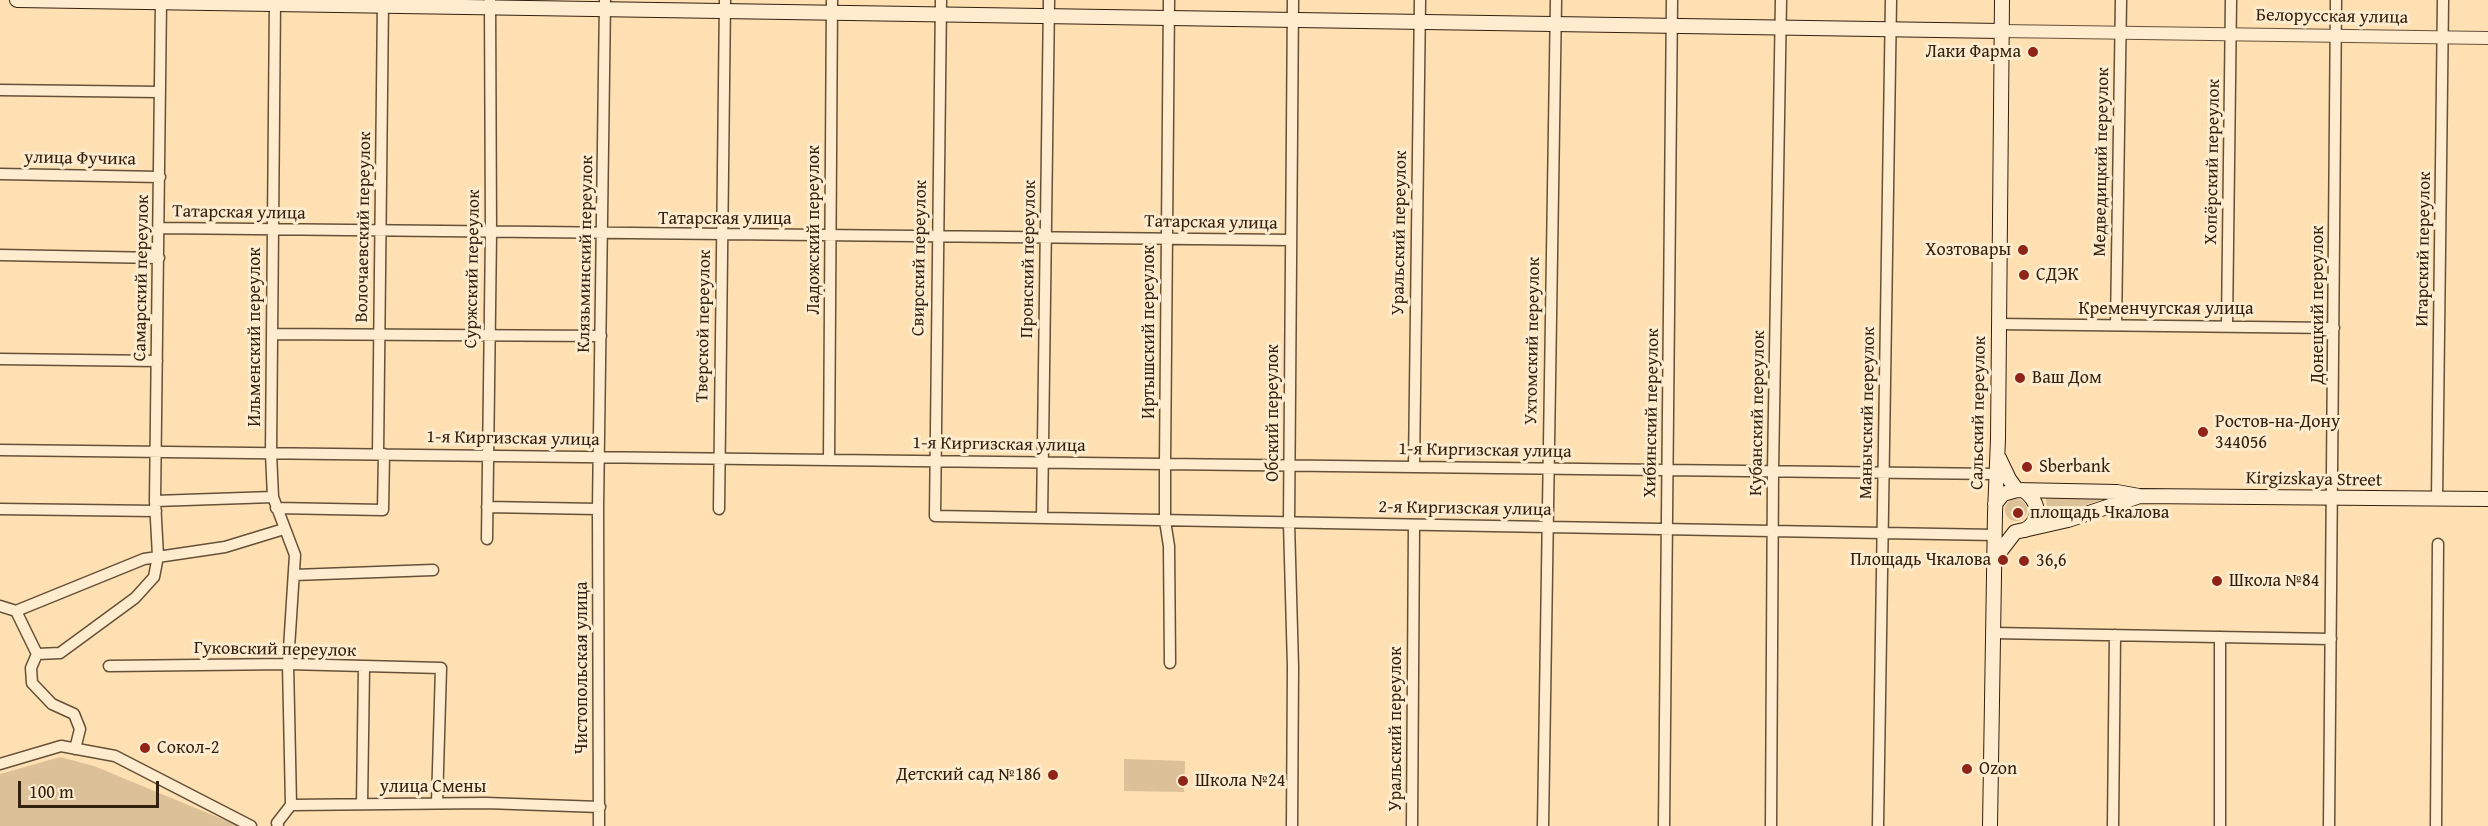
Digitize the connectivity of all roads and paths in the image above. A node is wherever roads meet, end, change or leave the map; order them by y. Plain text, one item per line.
1 (16, 0) edge
2 (1049, 0) edge
3 (1169, 0) edge
4 (1293, 0) edge
5 (1420, 0) edge
6 (1556, 0) edge
7 (1672, 0) edge
8 (1781, 0) edge
9 (1891, 0) edge
10 (2002, 0) edge
11 (2121, 0) edge
12 (2230, 0) edge
13 (2336, 0) edge
14 (2443, 0) edge
15 (161, 1) edge
16 (275, 2) edge
17 (383, 3) edge
18 (490, 4) edge
19 (605, 5) edge
20 (725, 6) edge
21 (832, 7) edge
22 (941, 7) edge
23 (1049, 16) junction
24 (1169, 18) junction
25 (1293, 20) junction
26 (1419, 22) junction
27 (1556, 24) junction
28 (1672, 26) junction
29 (1781, 27) junction
30 (1891, 28) junction
31 (2001, 31) junction
32 (2120, 32) junction
33 (2230, 34) junction
34 (2336, 35) junction
35 (2443, 38) junction
36 (2488, 38) edge
37 (0, 90) edge
38 (160, 92) junction
39 (0, 174) edge
40 (160, 177) junction
41 (160, 228) junction
42 (272, 230) junction
43 (381, 231) junction
44 (491, 233) junction
45 (602, 234) junction
46 (721, 235) junction
47 (830, 236) junction
48 (937, 237) junction
49 (1046, 237) junction
50 (1166, 239) junction
51 (1290, 240) junction
52 (0, 255) edge
53 (159, 258) junction
54 (1998, 324) junction
55 (2227, 325) junction
56 (2116, 326) junction
57 (2334, 328) junction
58 (272, 334) junction
59 (379, 334) junction
60 (489, 336) junction
61 (601, 336) junction
62 (0, 359) edge
63 (157, 361) junction
64 (0, 450) edge
65 (156, 452) junction
66 (270, 453) junction
67 (381, 454) junction
68 (486, 455) junction
69 (1998, 455) junction
70 (599, 457) junction
71 (719, 458) junction
72 (829, 460) junction
73 (934, 461) junction
74 (1043, 462) junction
75 (1165, 464) junction
76 (1290, 465) junction
77 (1414, 466) junction
78 (1548, 468) junction
79 (1668, 470) junction
80 (1773, 471) junction
81 (1883, 472) junction
82 (1997, 474) junction
83 (2020, 490) junction
84 (2139, 496) junction
85 (2331, 498) junction
86 (2437, 499) junction
87 (2488, 500) edge
88 (275, 503) junction
89 (156, 506) junction
90 (487, 507) junction
91 (1995, 508) junction
92 (0, 509) edge
93 (598, 509) junction
94 (720, 509) dead end
95 (935, 516) joint
96 (1042, 518) junction
97 (1165, 521) junction
98 (1289, 523) junction
99 (1414, 525) junction
100 (1547, 527) junction
101 (284, 529) junction
102 (1667, 530) junction
103 (2019, 531) junction
104 (1773, 532) junction
105 (1882, 534) junction
106 (1995, 536) junction
107 (487, 539) dead end
108 (2438, 544) dead end
109 (158, 556) junction
110 (1994, 559) junction
111 (433, 570) dead end
112 (294, 575) junction
113 (0, 606) edge
114 (16, 611) junction
115 (1993, 633) junction
116 (2115, 635) junction
117 (2220, 637) junction
118 (2331, 639) junction
119 (37, 654) junction
120 (1170, 663) dead end
121 (288, 664) junction
122 (109, 666) dead end
123 (364, 667) junction
124 (75, 749) junction
125 (0, 764) edge
126 (437, 803) junction
127 (362, 804) junction
128 (291, 805) junction
129 (600, 807) junction
130 (251, 826) edge
131 (278, 826) edge
132 (599, 826) edge
133 (1292, 826) edge
134 (1412, 826) edge
135 (1543, 826) edge
136 (1664, 826) edge
137 (1772, 826) edge
138 (1878, 826) edge
139 (1990, 826) edge
140 (2113, 826) edge
141 (2220, 826) edge
142 (2329, 826) edge
143 (2436, 826) edge

1 - 15 main road, Белорусская улица
2 - 23 street, Пронский переулок
3 - 24 street, Иртышский переулок
4 - 25 street, Обский переулок
5 - 26 street, Уральский переулок
6 - 27 street, Ухтомский переулок
7 - 28 street, Хибинский переулок
8 - 29 street, Кубанский переулок
9 - 30 street, Манычский переулок
10 - 31 main road, Сальский переулок
11 - 32 street, Медведицкий переулок
12 - 33 street, Хопёрский переулок
13 - 34 street, Донецкий переулок
14 - 35 street, Игарский переулок
15 - 16 main road, Белорусская улица
15 - 38 street, Самарский переулок
16 - 17 main road, Белорусская улица
16 - 42 street, Ильменский переулок
17 - 18 main road, Белорусская улица
17 - 43 street, Волочаевский переулок
18 - 19 main road, Белорусская улица
18 - 44 street, Суржский переулок
19 - 20 main road, Белорусская улица
19 - 45 street, Клязьминский переулок
20 - 21 main road, Белорусская улица
20 - 46 street, Тверской переулок
21 - 22 main road, Белорусская улица
21 - 47 street, Ладожский переулок
22 - 23 main road, Белорусская улица
22 - 48 street, Свирский переулок
23 - 24 main road, Белорусская улица
23 - 49 street, Пронский переулок
24 - 25 main road, Белорусская улица
24 - 50 street, Иртышский переулок
25 - 26 main road, Белорусская улица
25 - 51 street, Обский переулок
26 - 27 main road, Белорусская улица
26 - 77 street, Уральский переулок
27 - 28 main road, Белорусская улица
27 - 78 street, Ухтомский переулок
28 - 29 main road, Белорусская улица
28 - 79 street, Хибинский переулок
29 - 30 main road, Белорусская улица
29 - 80 street, Кубанский переулок
30 - 31 main road, Белорусская улица
30 - 81 street, Манычский переулок
31 - 32 street, Белорусская улица
31 - 54 main road, Сальский переулок
32 - 33 street, Белорусская улица
32 - 56 street, Медведицкий переулок
33 - 34 street, Белорусская улица
33 - 55 street, Хопёрский переулок
34 - 35 street, Белорусская улица
34 - 57 street, Донецкий переулок
35 - 36 street, Белорусская улица
35 - 86 street, Игарский переулок
37 - 38 street
38 - 40 street, Самарский переулок
39 - 40 street, улица Фучика
40 - 41 street, Самарский переулок
41 - 42 street, Татарская улица
41 - 53 street, Самарский переулок
42 - 43 street, Татарская улица
42 - 58 street, Ильменский переулок
43 - 44 street, Татарская улица
43 - 59 street, Волочаевский переулок
44 - 45 street, Татарская улица
44 - 60 street, Суржский переулок
45 - 46 street, Татарская улица
45 - 61 street, Клязьминский переулок
46 - 47 street, Татарская улица
46 - 71 street, Тверской переулок
47 - 48 street, Татарская улица
47 - 72 street, Ладожский переулок
48 - 49 street, Татарская улица
48 - 73 street, Свирский переулок
49 - 50 street, Татарская улица
49 - 74 street, Пронский переулок
50 - 51 street, Татарская улица
50 - 75 street, Иртышский переулок
51 - 76 street, Обский переулок
52 - 53 street
53 - 63 street, Самарский переулок
54 - 56 street, Кременчугская улица
54 - 69 main road, Сальский переулок
55 - 56 street, Кременчугская улица
55 - 57 street, Кременчугская улица
57 - 85 street, Донецкий переулок
58 - 59 street
58 - 66 street, Ильменский переулок
59 - 60 street
59 - 67 street, Волочаевский переулок
60 - 61 street
60 - 68 street, Суржский переулок
61 - 70 street, Клязьминский переулок
62 - 63 street
63 - 65 street, Самарский переулок
64 - 65 street, 1-я Киргизская улица
65 - 66 street, 1-я Киргизская улица
65 - 89 street, Самарский переулок
66 - 67 street, 1-я Киргизская улица
66 - 88 street, Ильменский переулок
67 - 68 street, 1-я Киргизская улица
67 - 88 street, Волочаевский переулок
68 - 70 street, 1-я Киргизская улица
68 - 90 street, Суржский переулок
69 - 82 main road, Сальский переулок
69 - 83 main road
70 - 71 street, 1-я Киргизская улица
70 - 93 street, Клязьминский переулок
71 - 72 street, 1-я Киргизская улица
71 - 94 street, Тверской переулок
72 - 73 street, 1-я Киргизская улица
73 - 74 street, 1-я Киргизская улица
73 - 95 street, Свирский переулок
74 - 75 street, 1-я Киргизская улица
74 - 96 street, Пронский переулок
75 - 76 street, 1-я Киргизская улица
75 - 97 street, Иртышский переулок
76 - 77 street, 1-я Киргизская улица
76 - 98 street, Обский переулок
77 - 78 street, 1-я Киргизская улица
78 - 79 street, 1-я Киргизская улица
78 - 100 street, Ухтомский переулок
79 - 80 street, 1-я Киргизская улица
79 - 102 street, Хибинский переулок
80 - 81 street, 1-я Киргизская улица
80 - 104 street, Кубанский переулок
81 - 82 street, 1-я Киргизская улица
81 - 105 street, Манычский переулок
82 - 91 main road, Сальский переулок
83 - 84 main road, Kirgizskaya Street
83 - 91 main road
83 - 103 main road
84 - 85 main road, Kirgizskaya Street
84 - 103 main road, Kirgizskaya Street
85 - 86 main road, Kirgizskaya Street
85 - 118 street, Донецкий переулок
86 - 87 main road, Kirgizskaya Street
88 - 89 street
88 - 101 street, Ильменский переулок
89 - 92 street
89 - 109 street, Самарский переулок
90 - 93 street
90 - 107 street, Суржский переулок
91 - 103 main road
91 - 106 main road, Сальский переулок
93 - 129 street, Чистопольская улица
95 - 96 street, 2-я Киргизская улица
96 - 97 street, 2-я Киргизская улица
97 - 98 street, 2-я Киргизская улица
97 - 120 street, Иртышский переулок
98 - 99 street, 2-я Киргизская улица
98 - 133 street, Обский переулок
99 - 100 street, 2-я Киргизская улица
99 - 134 street, Уральский переулок
100 - 102 street, 2-я Киргизская улица
100 - 135 street, Ухтомский переулок
101 - 109 street
101 - 112 street, Ильменский переулок
102 - 104 street, 2-я Киргизская улица
102 - 136 street, Хибинский переулок
103 - 110 main road
104 - 105 street, 2-я Киргизская улица
104 - 137 street, Кубанский переулок
105 - 106 street, 2-я Киргизская улица
105 - 138 street, Манычский переулок
106 - 110 main road, Сальский переулок
108 - 143 street
109 - 114 street
109 - 119 street
110 - 115 main road, Сальский переулок
111 - 112 street
112 - 121 street, Ильменский переулок
113 - 114 street
114 - 119 street
115 - 116 street
115 - 139 main road, Сальский переулок
116 - 117 street
116 - 140 street
117 - 118 street
117 - 141 street
118 - 142 street, Донецкий переулок
119 - 124 street
121 - 122 street, Гуковский переулок
121 - 123 street, Гуковский переулок
121 - 128 street, Ильменский переулок
123 - 126 street, Гуковский переулок
123 - 127 street
124 - 125 street
124 - 130 street
126 - 127 street, улица Смены
126 - 129 street, улица Смены
127 - 128 street, улица Смены
128 - 131 street
129 - 132 street, Чистопольская улица

